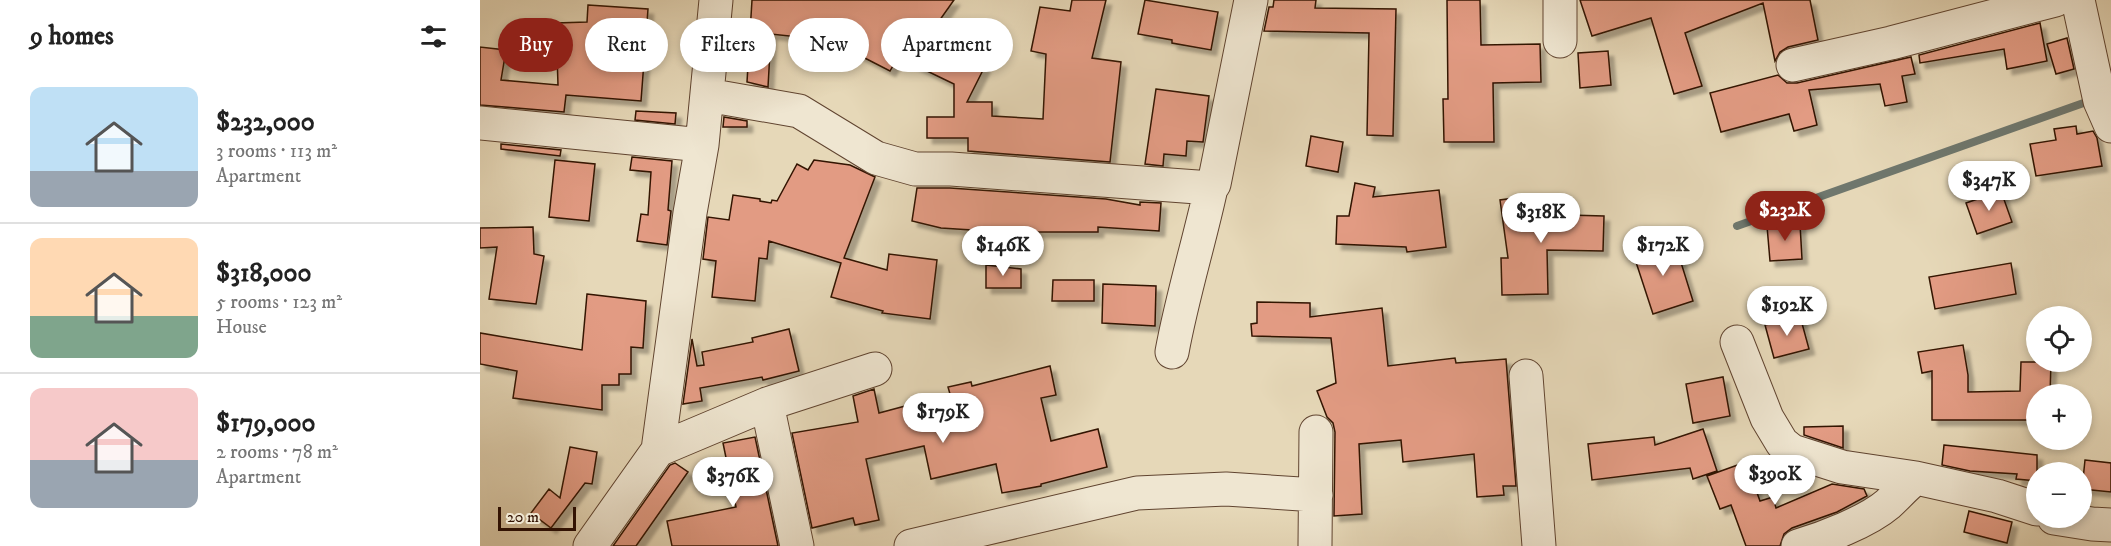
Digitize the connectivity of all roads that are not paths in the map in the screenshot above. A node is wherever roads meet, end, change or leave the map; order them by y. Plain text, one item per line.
1 (716, 0) edge
2 (1251, 0) edge
3 (1560, 0) edge
4 (2055, 0) edge
5 (2078, 0) edge
6 (1560, 41) dead end
7 (1793, 65) dead end
8 (707, 95) junction
9 (480, 123) edge
10 (2111, 126) edge
11 (702, 145) junction
12 (1211, 188) junction
13 (1737, 342) dead end
14 (1172, 352) dead end
15 (875, 369) dead end
16 (1526, 376) dead end
17 (767, 404) junction
18 (1316, 432) dead end
19 (658, 450) junction
20 (1916, 478) junction
21 (1316, 495) junction
22 (2026, 505) edge
23 (2092, 524) edge
24 (2111, 525) edge
25 (590, 546) edge
26 (798, 546) edge
27 (911, 546) edge
28 (1316, 546) edge
29 (1539, 546) edge
30 (1798, 546) edge

1 - 8 street
2 - 12 street
3 - 6 street
4 - 7 street
5 - 10 street
8 - 11 street
8 - 12 street
9 - 11 street
11 - 19 street
12 - 14 street
13 - 20 street
15 - 17 street
16 - 29 street
17 - 19 street
17 - 26 street
18 - 21 street
19 - 25 street
20 - 22 street
20 - 30 street
21 - 27 street
21 - 28 street
23 - 24 street

